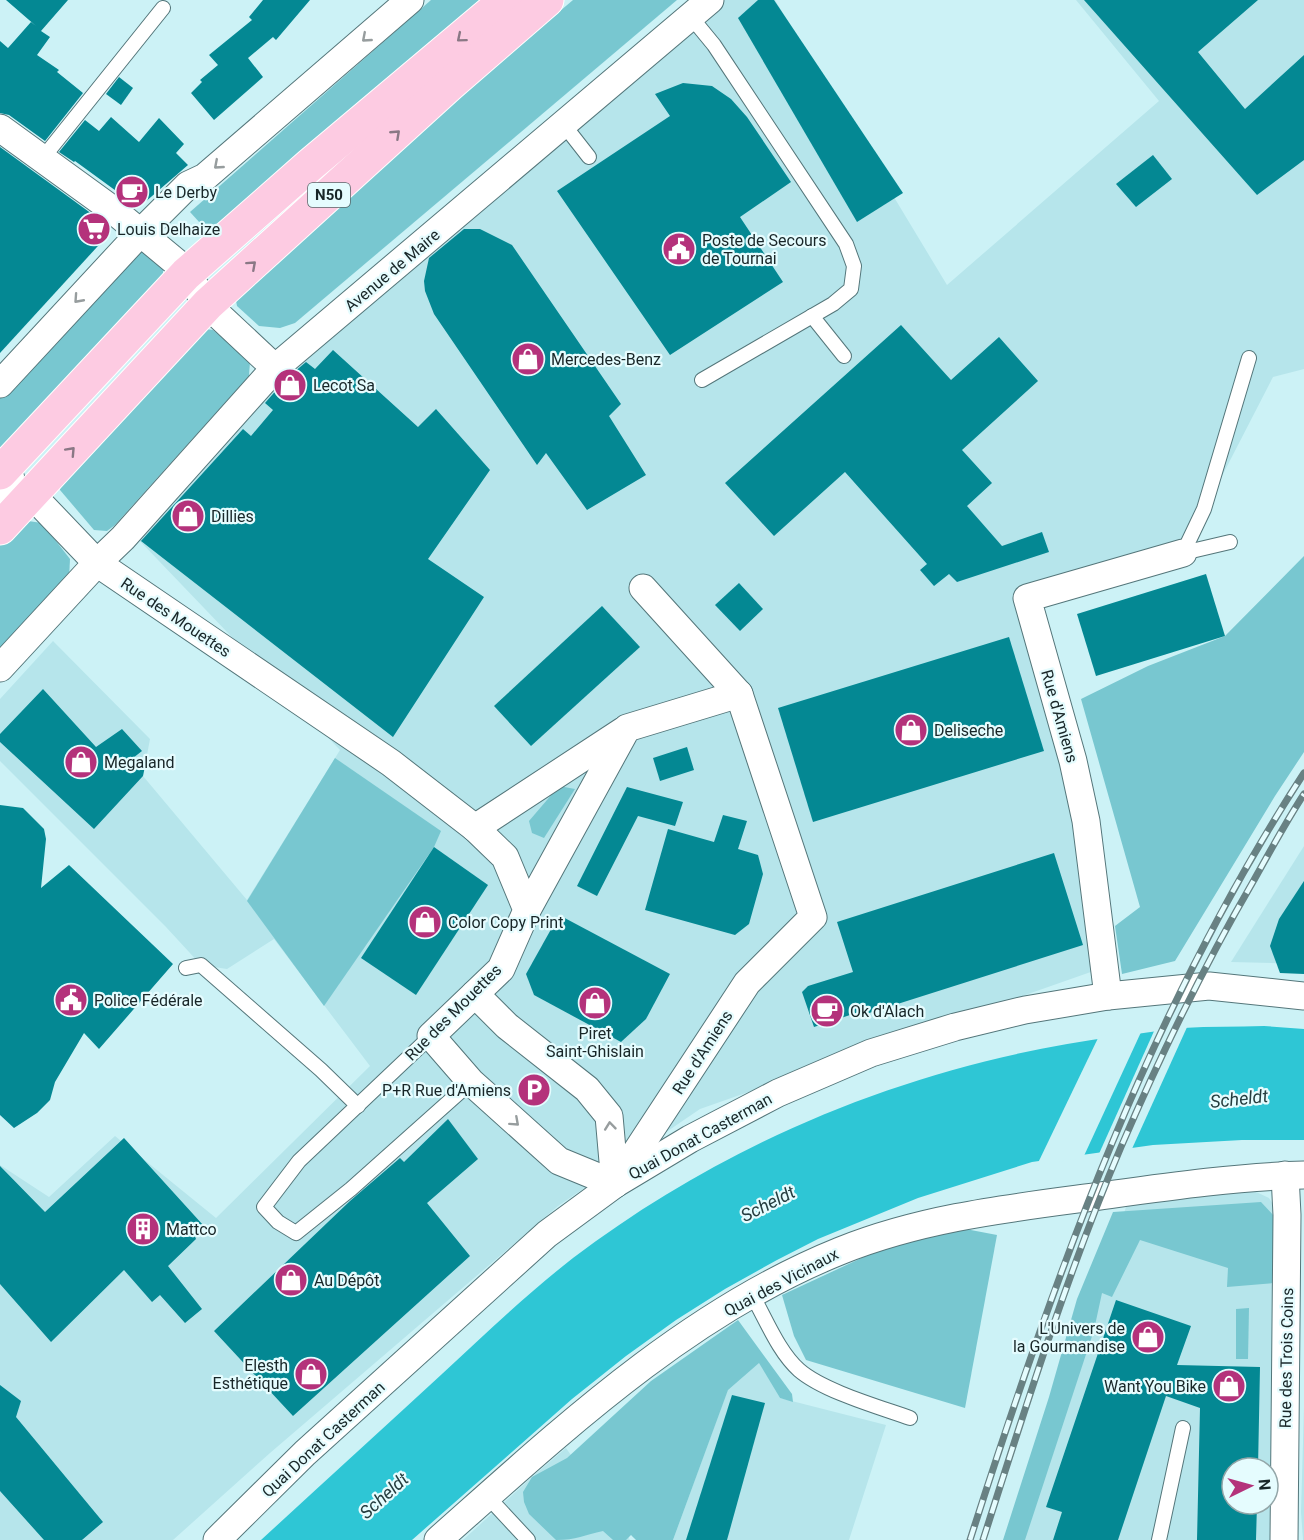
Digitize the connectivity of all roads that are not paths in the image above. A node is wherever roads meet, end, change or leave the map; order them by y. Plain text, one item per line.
1 (410, 0) edge
2 (506, 0) edge
3 (547, 0) edge
4 (163, 8) dead end
5 (700, 8) edge
6 (564, 124) junction
7 (0, 128) edge
8 (589, 157) dead end
9 (42, 159) junction
10 (141, 232) junction
11 (186, 274) junction
12 (175, 304) dead end
13 (208, 304) junction
14 (812, 316) junction
15 (130, 354) dead end
16 (844, 356) dead end
17 (1249, 358) dead end
18 (275, 368) junction
19 (702, 380) dead end
20 (0, 384) edge
21 (69, 420) dead end
22 (14, 483) edge
23 (0, 528) edge
24 (1230, 542) dead end
25 (1183, 553) junction
26 (97, 563) junction
27 (644, 588) dead end
28 (0, 668) edge
29 (739, 694) junction
30 (627, 728) junction
31 (475, 828) junction
32 (527, 910) junction
33 (186, 968) dead end
34 (476, 994) junction
35 (1108, 996) junction
36 (1304, 996) edge
37 (431, 1036) junction
38 (471, 1082) junction
39 (357, 1106) junction
40 (1295, 1175) edge
41 (615, 1184) junction
42 (752, 1295) junction
43 (910, 1418) dead end
44 (1183, 1428) dead end
45 (488, 1497) junction
46 (218, 1540) edge
47 (438, 1540) edge
48 (528, 1540) edge
49 (1159, 1540) edge
50 (1284, 1540) edge

1 -> 10 street
2 -> 11 main road, N50
13 -> 3 main road, N50
4 - 9 lane
5 - 6 street, Avenue de Maire
5 - 14 lane
6 - 8 lane
6 - 18 street, Avenue de Maire
7 - 9 street
9 - 10 street
10 - 11 street
10 -> 20 street
11 - 12 lane
11 - 13 street
11 - 22 main road, N50
13 - 18 street
22 -> 13 main road, N50
14 - 16 lane
14 - 19 lane
15 - 21 lane
17 - 25 lane
18 - 26 street, Avenue de Maire
22 - 23 main road, N50
22 - 26 street
24 - 25 lane
25 - 35 street, Rue d'Amiens
26 - 28 street, Avenue de Maire
26 - 31 street, Rue des Mouettes
27 - 29 street, Rue d'Amiens
29 - 30 street
29 - 41 street, Rue d'Amiens
30 - 31 street
30 - 32 street
31 - 32 street, Rue des Mouettes
32 - 34 street, Rue des Mouettes
33 - 39 lane
34 - 37 street, Rue des Mouettes
41 -> 34 street
35 - 36 street, Quai Donat Casterman
35 - 41 street, Quai Donat Casterman
37 - 38 street
37 - 39 lane, Rue des Mouettes
38 - 39 lane, Rue des Mouettes
38 -> 41 street
40 - 42 street, Quai des Vicinaux
40 - 50 street, Rue des Trois Coins
41 - 46 street, Quai Donat Casterman
42 - 43 lane
42 - 45 street, Quai des Vicinaux
44 - 49 lane
45 - 47 street, Quai des Vicinaux
45 - 48 lane

